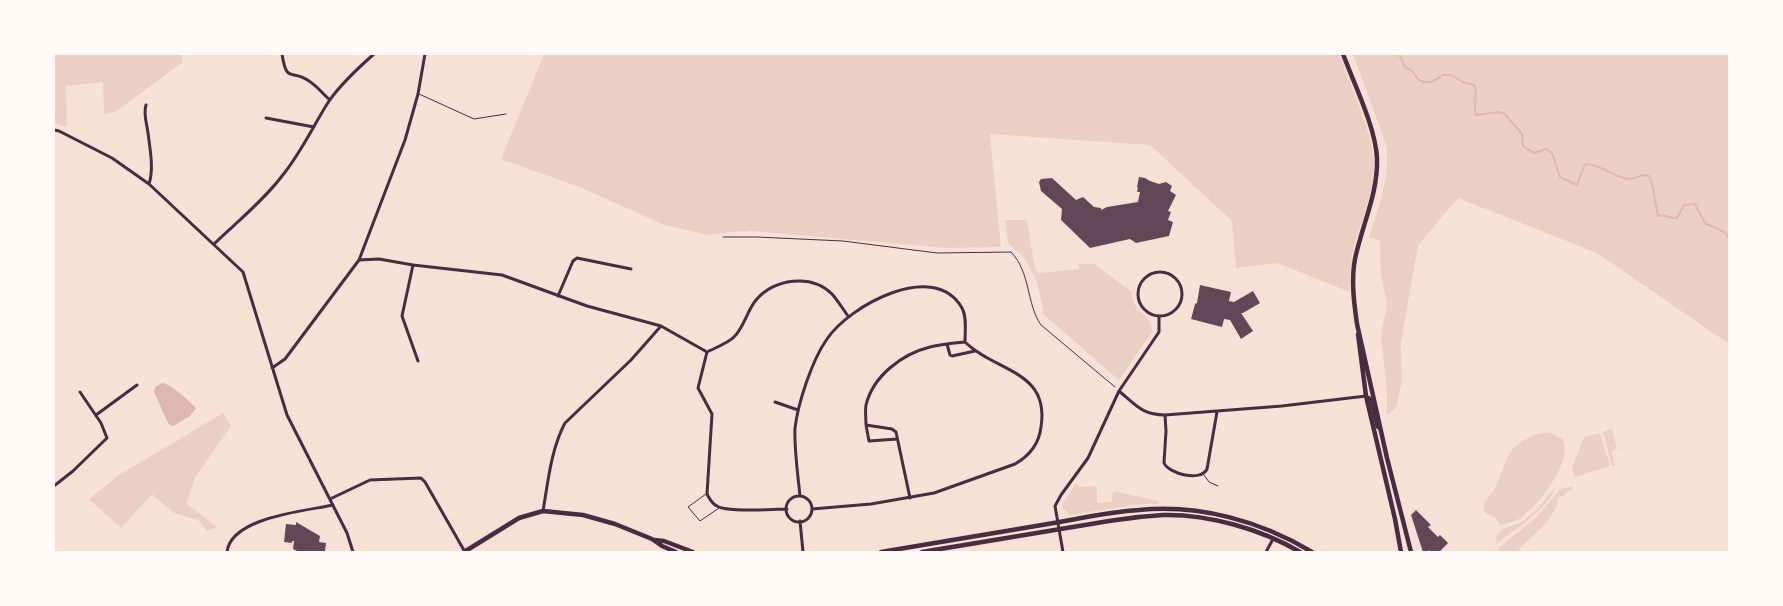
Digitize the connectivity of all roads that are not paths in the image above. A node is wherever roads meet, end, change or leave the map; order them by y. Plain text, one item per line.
1 (282, 54) edge
2 (374, 54) edge
3 (425, 54) edge
4 (1343, 54) edge
5 (418, 94) junction
6 (330, 100) junction
7 (146, 105) dead end
8 (506, 114) dead end
9 (266, 118) dead end
10 (314, 127) junction
11 (54, 130) edge
12 (149, 184) junction
13 (214, 244) junction
14 (359, 260) junction
15 (413, 265) junction
16 (631, 269) dead end
17 (558, 296) junction
18 (848, 316) junction
19 (1159, 316) junction
20 (1358, 325) junction
21 (661, 326) junction
22 (965, 342) junction
23 (947, 344) junction
24 (975, 351) junction
25 (707, 352) junction
26 (418, 361) dead end
27 (272, 368) junction
28 (136, 385) dead end
29 (1119, 391) junction
30 (80, 392) dead end
31 (1366, 396) junction
32 (775, 402) dead end
33 (798, 410) junction
34 (1217, 412) junction
35 (96, 415) junction
36 (1165, 415) junction
37 (866, 425) junction
38 (1381, 429) junction
39 (898, 439) junction
40 (1203, 475) junction
41 (54, 486) edge
42 (1218, 486) dead end
43 (707, 494) junction
44 (800, 496) junction
45 (910, 498) junction
46 (330, 499) junction
47 (334, 505) junction
48 (720, 507) junction
49 (787, 509) junction
50 (812, 509) junction
51 (543, 511) junction
52 (800, 521) junction
53 (1058, 523) junction
54 (1060, 529) junction
55 (652, 539) junction
56 (1273, 539) junction
57 (227, 552) edge
58 (354, 552) edge
59 (464, 552) edge
60 (676, 552) edge
61 (693, 552) edge
62 (802, 552) edge
63 (881, 552) edge
64 (922, 552) edge
65 (1063, 552) edge
66 (1266, 552) edge
67 (1300, 552) edge
68 (1312, 552) edge
69 (1401, 552) edge
70 (1411, 552) edge

1 - 6 street
2 - 6 street
3 - 5 street
4 - 20 main road
5 - 8 lane
5 - 14 street
6 - 10 street
7 - 12 street
9 - 10 street
10 - 13 street
11 - 12 street
12 - 13 street
13 - 27 street
14 - 15 street
14 - 27 street
15 - 17 street
15 - 26 street
16 - 17 street
17 - 21 street
18 - 22 street
18 - 25 street
18 - 33 street
19 - 19 street
19 - 29 street
20 - 31 main road
20 - 38 main road
21 - 25 street
21 - 51 street
22 - 23 street
22 - 24 street
23 - 24 street
23 - 37 street
24 - 45 street
25 - 43 street
27 - 46 street
28 - 35 street
29 - 36 street
29 - 53 street
30 - 35 street
31 - 34 street
31 - 38 street
31 - 69 main road
32 - 33 street
33 - 44 street
34 - 36 street
34 - 40 street
35 - 41 street
36 - 40 street
37 - 39 street
37 - 39 street
38 - 70 main road
39 - 45 street
40 - 42 lane
43 - 48 street
43 - 48 lane
44 - 49 street
44 - 50 street
45 - 50 street
46 - 47 street
46 - 59 street
47 - 57 street
47 - 58 street
48 - 49 street
49 - 52 street
50 - 52 street
51 - 55 main road
51 - 59 main road
52 - 62 street
53 - 54 street
53 - 63 main road
53 - 68 main road
54 - 56 main road
54 - 64 main road
54 - 65 street
55 - 60 main road
55 - 61 main road
56 - 66 street
56 - 67 main road

